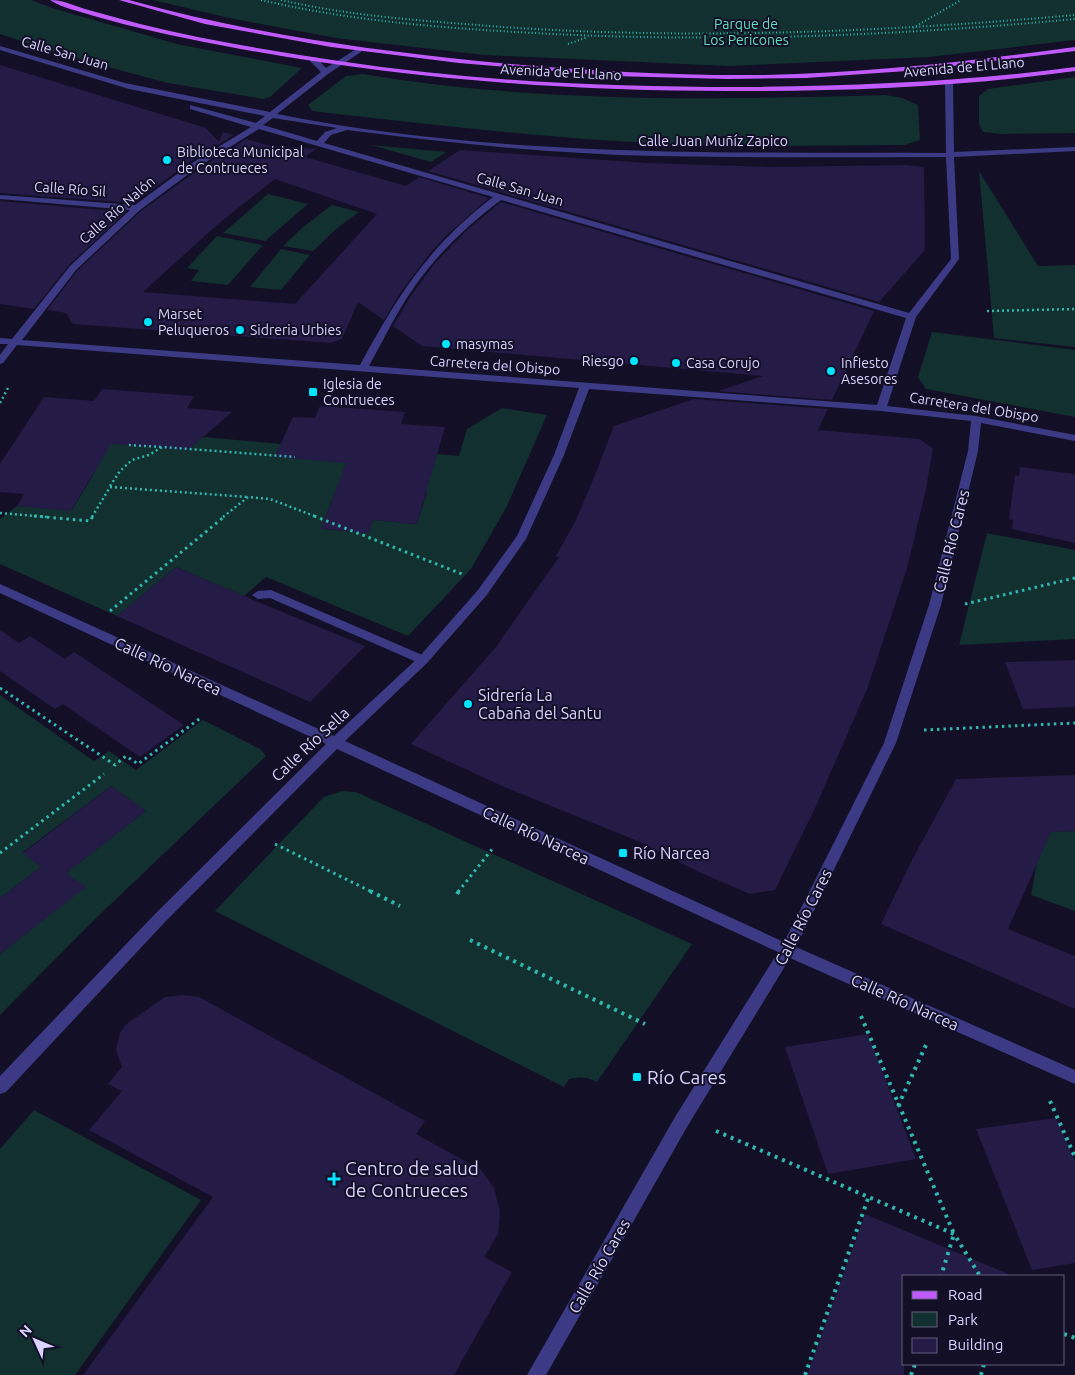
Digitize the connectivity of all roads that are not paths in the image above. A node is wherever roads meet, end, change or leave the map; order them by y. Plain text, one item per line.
1 (54, 0) edge
2 (122, 0) edge
3 (0, 48) edge
4 (358, 50) junction
5 (1075, 50) edge
6 (313, 59) junction
7 (340, 64) junction
8 (1075, 68) edge
9 (325, 72) junction
10 (950, 82) junction
11 (122, 85) junction
12 (271, 116) junction
13 (256, 127) junction
14 (353, 128) junction
15 (319, 146) junction
16 (1075, 149) edge
17 (950, 155) junction
18 (0, 197) edge
19 (498, 198) junction
20 (137, 208) junction
21 (911, 317) junction
22 (0, 342) edge
23 (14, 342) junction
24 (0, 361) edge
25 (363, 369) junction
26 (585, 386) junction
27 (881, 408) junction
28 (976, 419) junction
29 (1075, 438) edge
30 (0, 588) edge
31 (258, 595) dead end
32 (423, 660) junction
33 (334, 742) junction
34 (787, 950) junction
35 (1075, 1077) edge
36 (0, 1087) edge
37 (536, 1375) edge

1 - 6 main road, Avenida de El Llano
2 - 4 main road, Avenida de El Llano
3 - 11 street, Calle San Juan
4 - 5 main road, Avenida de El Llano
4 - 7 street, Calle Río Nalón
6 - 7 main road, Avenida de El Llano
6 - 9 street
7 - 9 street, Calle Río Nalón
7 - 10 main road, Avenida de El Llano
8 - 10 main road, Avenida de El Llano
9 - 12 street, Calle Río Nalón
10 - 17 street
11 - 12 street, Calle San Juan
11 - 13 street, Calle San Juan
12 - 13 street, Calle Río Nalón
12 - 14 street, Calle Juan Muñíz Zapico
13 - 15 street, Calle San Juan
13 - 20 street, Calle Río Nalón
14 - 15 street, Calle Juan Muñíz Zapico
14 - 17 street, Calle Juan Muñíz Zapico
15 - 19 street, Calle San Juan
16 - 17 street, Calle Juan Muñíz Zapico
17 - 21 street
18 - 20 street, Calle Río Sil
19 - 21 street, Calle San Juan
19 - 25 street
20 - 23 street, Calle Río Nalón
21 - 27 street
22 - 23 street, Carretera del Obispo
23 - 24 street, Calle Río Nalón
23 - 25 street, Carretera del Obispo
25 - 26 street, Carretera del Obispo
26 - 27 street, Carretera del Obispo
26 - 32 street, Calle Río Sella
27 - 28 street, Carretera del Obispo
28 - 29 street, Carretera del Obispo
28 - 34 street, Calle Río Cares
30 - 33 street, Calle Río Narcea
31 - 32 street
32 - 33 street, Calle Río Sella
33 - 34 street, Calle Río Narcea
33 - 36 street, Calle Río Sella
34 - 35 street, Calle Río Narcea
34 - 37 street, Calle Río Cares

